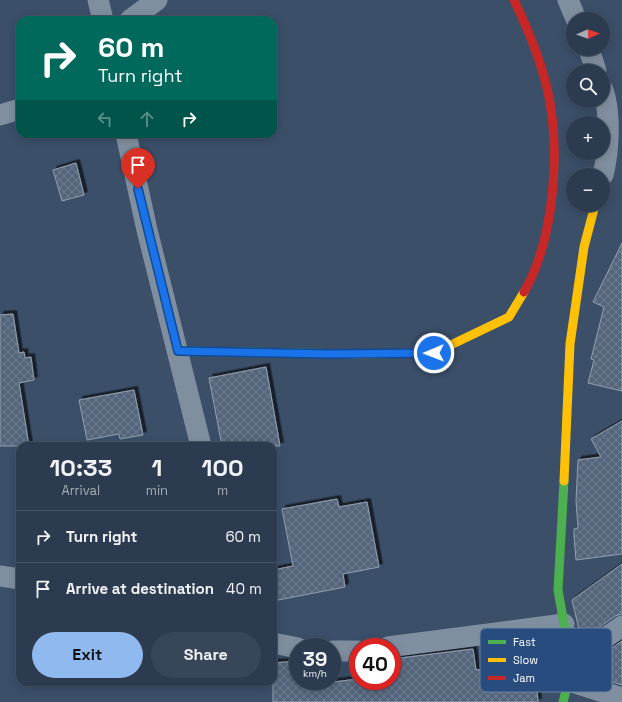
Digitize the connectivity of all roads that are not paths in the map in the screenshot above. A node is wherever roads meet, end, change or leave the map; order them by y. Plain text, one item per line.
1 (98, 0) edge
2 (157, 0) edge
3 (514, 0) edge
4 (568, 0) edge
5 (573, 12) edge
6 (102, 16) edge
7 (135, 16) edge
8 (611, 102) edge
9 (16, 110) edge
10 (0, 115) edge
11 (127, 138) edge
12 (622, 148) edge
13 (604, 168) edge
14 (593, 212) edge
15 (178, 351) junction
16 (201, 442) edge
17 (0, 576) edge
18 (16, 578) edge
19 (564, 624) junction
20 (622, 626) edge
21 (533, 628) edge
22 (565, 628) edge
23 (612, 633) edge
24 (480, 635) edge
25 (277, 644) edge
26 (401, 645) edge
27 (289, 646) edge
28 (566, 692) edge
29 (603, 692) edge
30 (622, 698) edge
31 (563, 702) edge

1 - 6 street
2 - 7 street
3 - 15 street
4 - 5 street
8 - 13 street
9 - 10 street
11 - 15 street
12 - 13 street
14 - 19 street
15 - 16 street
17 - 18 street
19 - 21 street
19 - 22 street
20 - 23 street
24 - 26 street
25 - 27 street
28 - 31 street
29 - 30 street

